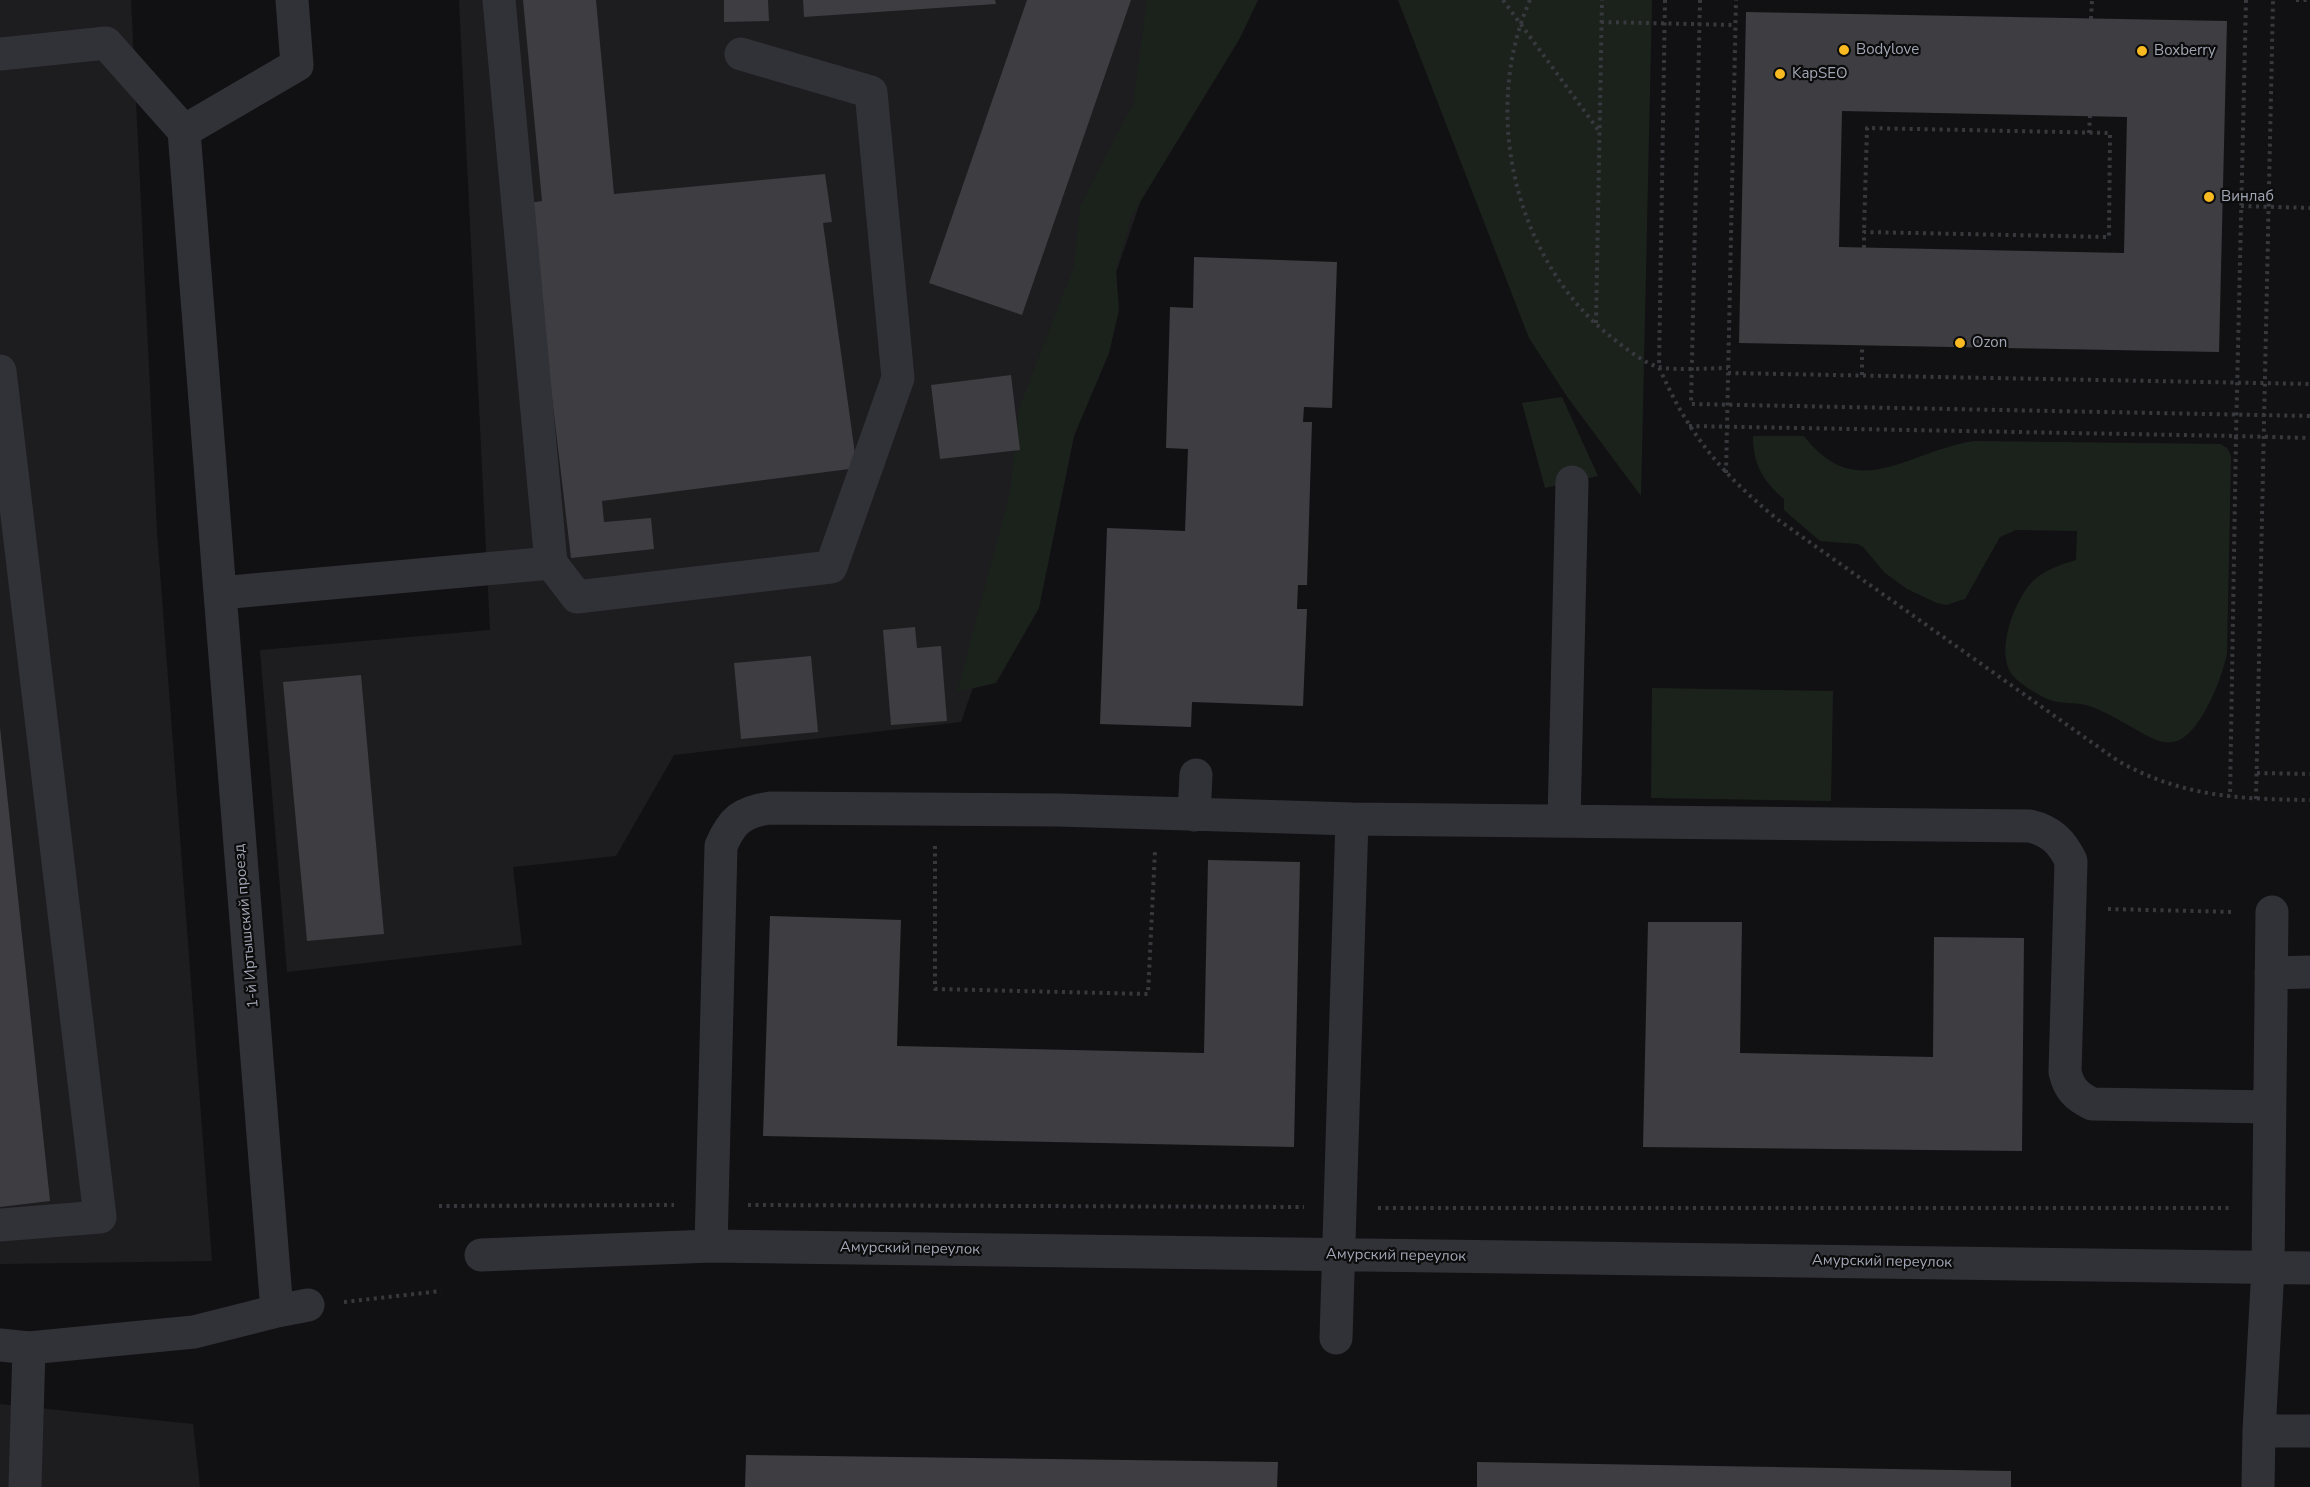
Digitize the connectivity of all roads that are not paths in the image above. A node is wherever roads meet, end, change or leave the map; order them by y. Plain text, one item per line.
1 (292, 0) edge
2 (499, 0) edge
3 (0, 54) edge
4 (741, 54) dead end
5 (184, 131) junction
6 (0, 371) edge
7 (1572, 482) dead end
8 (551, 563) junction
9 (220, 593) junction
10 (1196, 775) dead end
11 (1194, 814) junction
12 (1352, 819) junction
13 (1564, 821) junction
14 (2272, 912) road end
15 (2310, 972) edge
16 (2271, 973) junction
17 (2269, 1107) junction
18 (0, 1225) edge
19 (711, 1246) junction
20 (482, 1255) dead end
21 (1338, 1255) junction
22 (2268, 1268) junction
23 (2310, 1268) edge
24 (1336, 1338) dead end
25 (14, 1347) edge
26 (2259, 1431) junction
27 (2310, 1431) edge
28 (25, 1487) edge
29 (2258, 1487) edge

1 - 5 street
2 - 8 street
3 - 5 street
4 - 8 street
5 - 9 street, 1-й Иртышский проезд
6 - 18 street
7 - 13 street
8 - 9 street
9 - 25 street, 1-й Иртышский проезд
10 - 11 street
11 - 12 street
11 - 19 street
12 - 13 street
12 - 21 street
13 - 17 street
14 - 16 street
15 - 16 street
16 - 17 street
17 - 22 street
19 - 20 street, Амурский переулок
19 - 21 street, Амурский переулок
21 - 22 street, Амурский переулок
21 - 24 street
22 - 23 street, Амурский переулок
22 - 26 street
25 - 28 street
26 - 27 street
26 - 29 street

